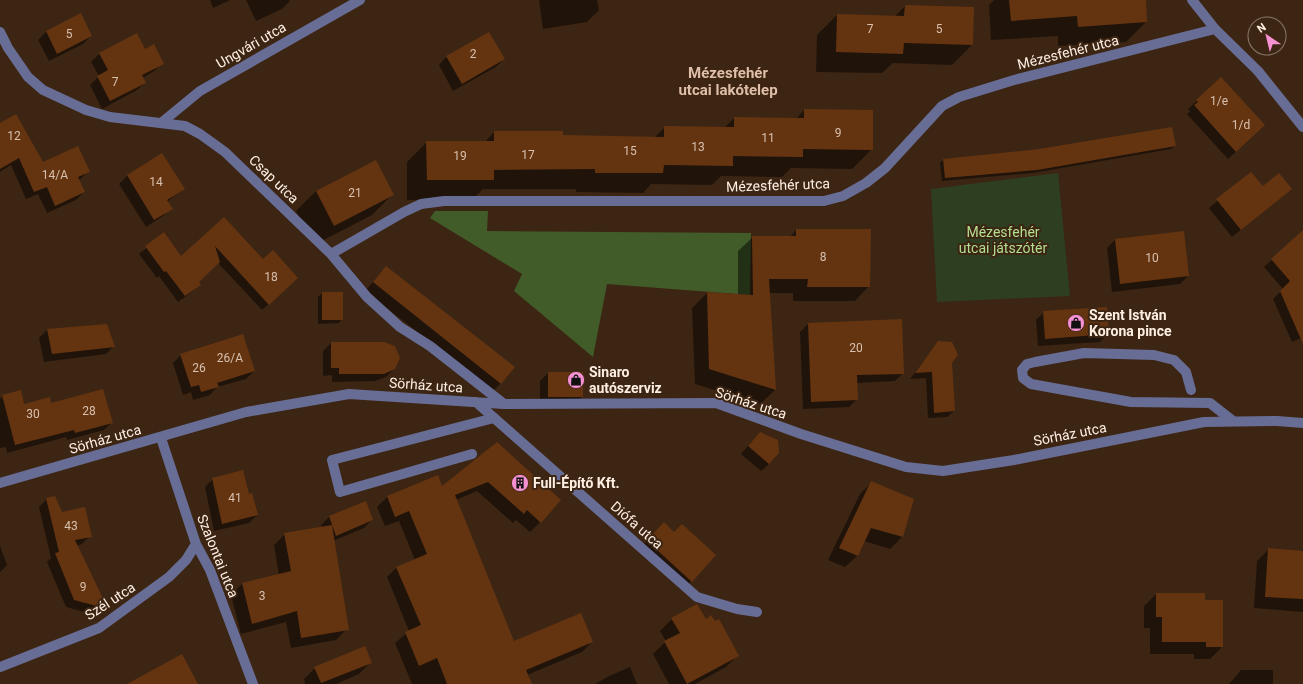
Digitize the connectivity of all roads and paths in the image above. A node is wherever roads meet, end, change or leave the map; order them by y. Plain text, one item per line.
1 (360, 0) edge
2 (1192, 0) edge
3 (1215, 29) junction
4 (0, 32) edge
5 (161, 123) junction
6 (1303, 127) edge
7 (331, 254) junction
8 (1191, 390) dead end
9 (476, 402) junction
10 (504, 404) junction
11 (494, 418) junction
12 (1233, 421) junction
13 (1303, 423) edge
14 (161, 438) junction
15 (472, 454) dead end
16 (0, 483) edge
17 (196, 544) junction
18 (757, 612) dead end
19 (0, 667) edge
20 (253, 684) edge

1 - 5 street, Ungvári utca
2 - 3 street
3 - 6 street
3 - 7 street, Mézesfehér utca
4 - 5 street, Csap utca
5 - 7 street, Csap utca
7 - 10 street, Csap utca
8 - 12 street
9 - 10 street, Sörház utca
9 - 11 street, Diófa utca
9 - 14 street, Sörház utca
10 - 12 street, Sörház utca
11 - 15 street
11 - 18 street, Diófa utca
12 - 13 street, Sörház utca
14 - 16 street, Sörház utca
14 - 17 street, Szalontai utca
17 - 19 street, Szél utca
17 - 20 street, Szalontai utca

